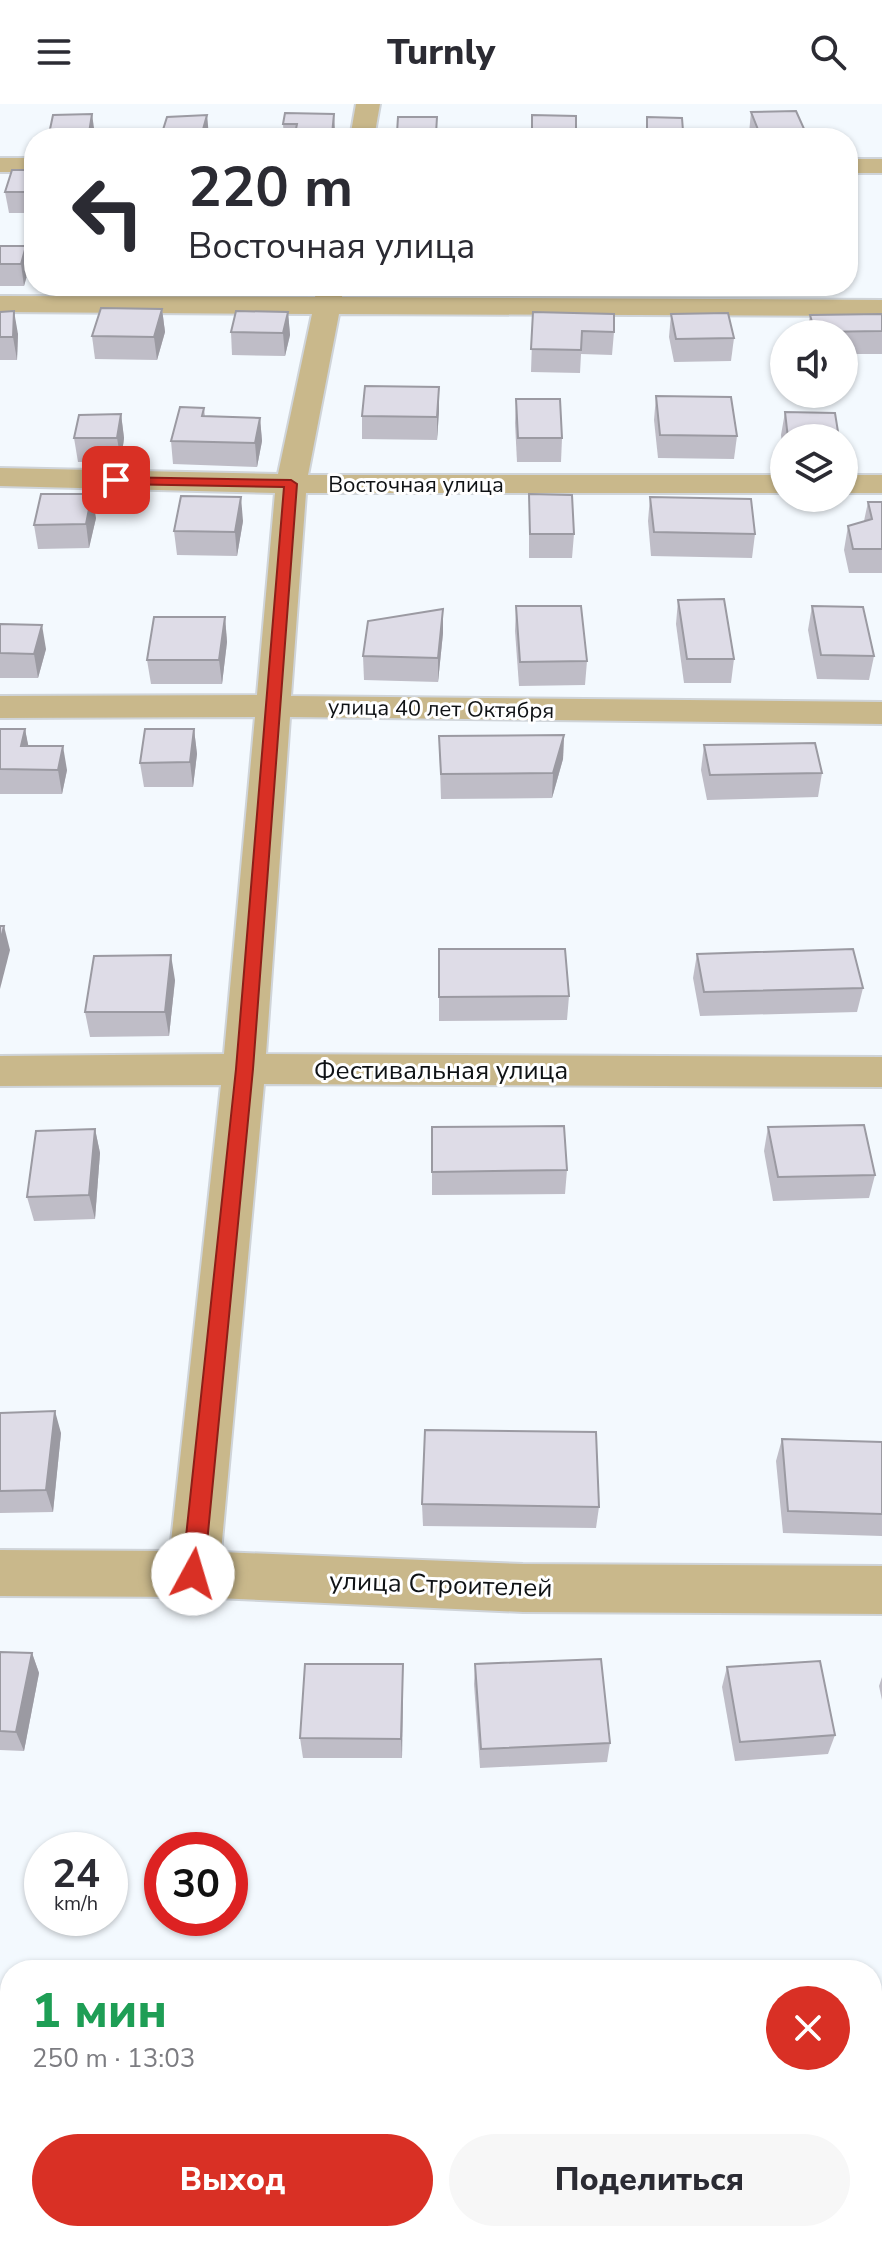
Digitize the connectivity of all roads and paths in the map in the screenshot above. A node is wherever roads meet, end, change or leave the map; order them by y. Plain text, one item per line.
1 (368, 104) edge
2 (364, 128) edge
3 (0, 165) edge
4 (24, 165) edge
5 (858, 166) edge
6 (882, 166) edge
7 (328, 296) edge
8 (0, 304) edge
9 (882, 308) edge
10 (0, 477) edge
11 (291, 484) junction
12 (770, 484) edge
13 (858, 484) edge
14 (882, 484) edge
15 (272, 706) junction
16 (0, 707) edge
17 (882, 713) edge
18 (244, 1069) junction
19 (0, 1071) edge
20 (882, 1072) edge
21 (0, 1573) edge
22 (193, 1574) junction
23 (882, 1590) edge

1 - 2 street
3 - 4 street
5 - 6 street
7 - 8 street
7 - 9 street
7 - 11 street
10 - 11 street, Восточная улица
11 - 12 street, Восточная улица
11 - 15 street
13 - 14 street
15 - 16 street, улица 40 лет Октября
15 - 17 street, улица 40 лет Октября
15 - 18 street
18 - 19 street, Фестивальная улица
18 - 20 street, Фестивальная улица
18 - 22 street
21 - 22 street, улица Строителей
22 - 23 street, улица Строителей

